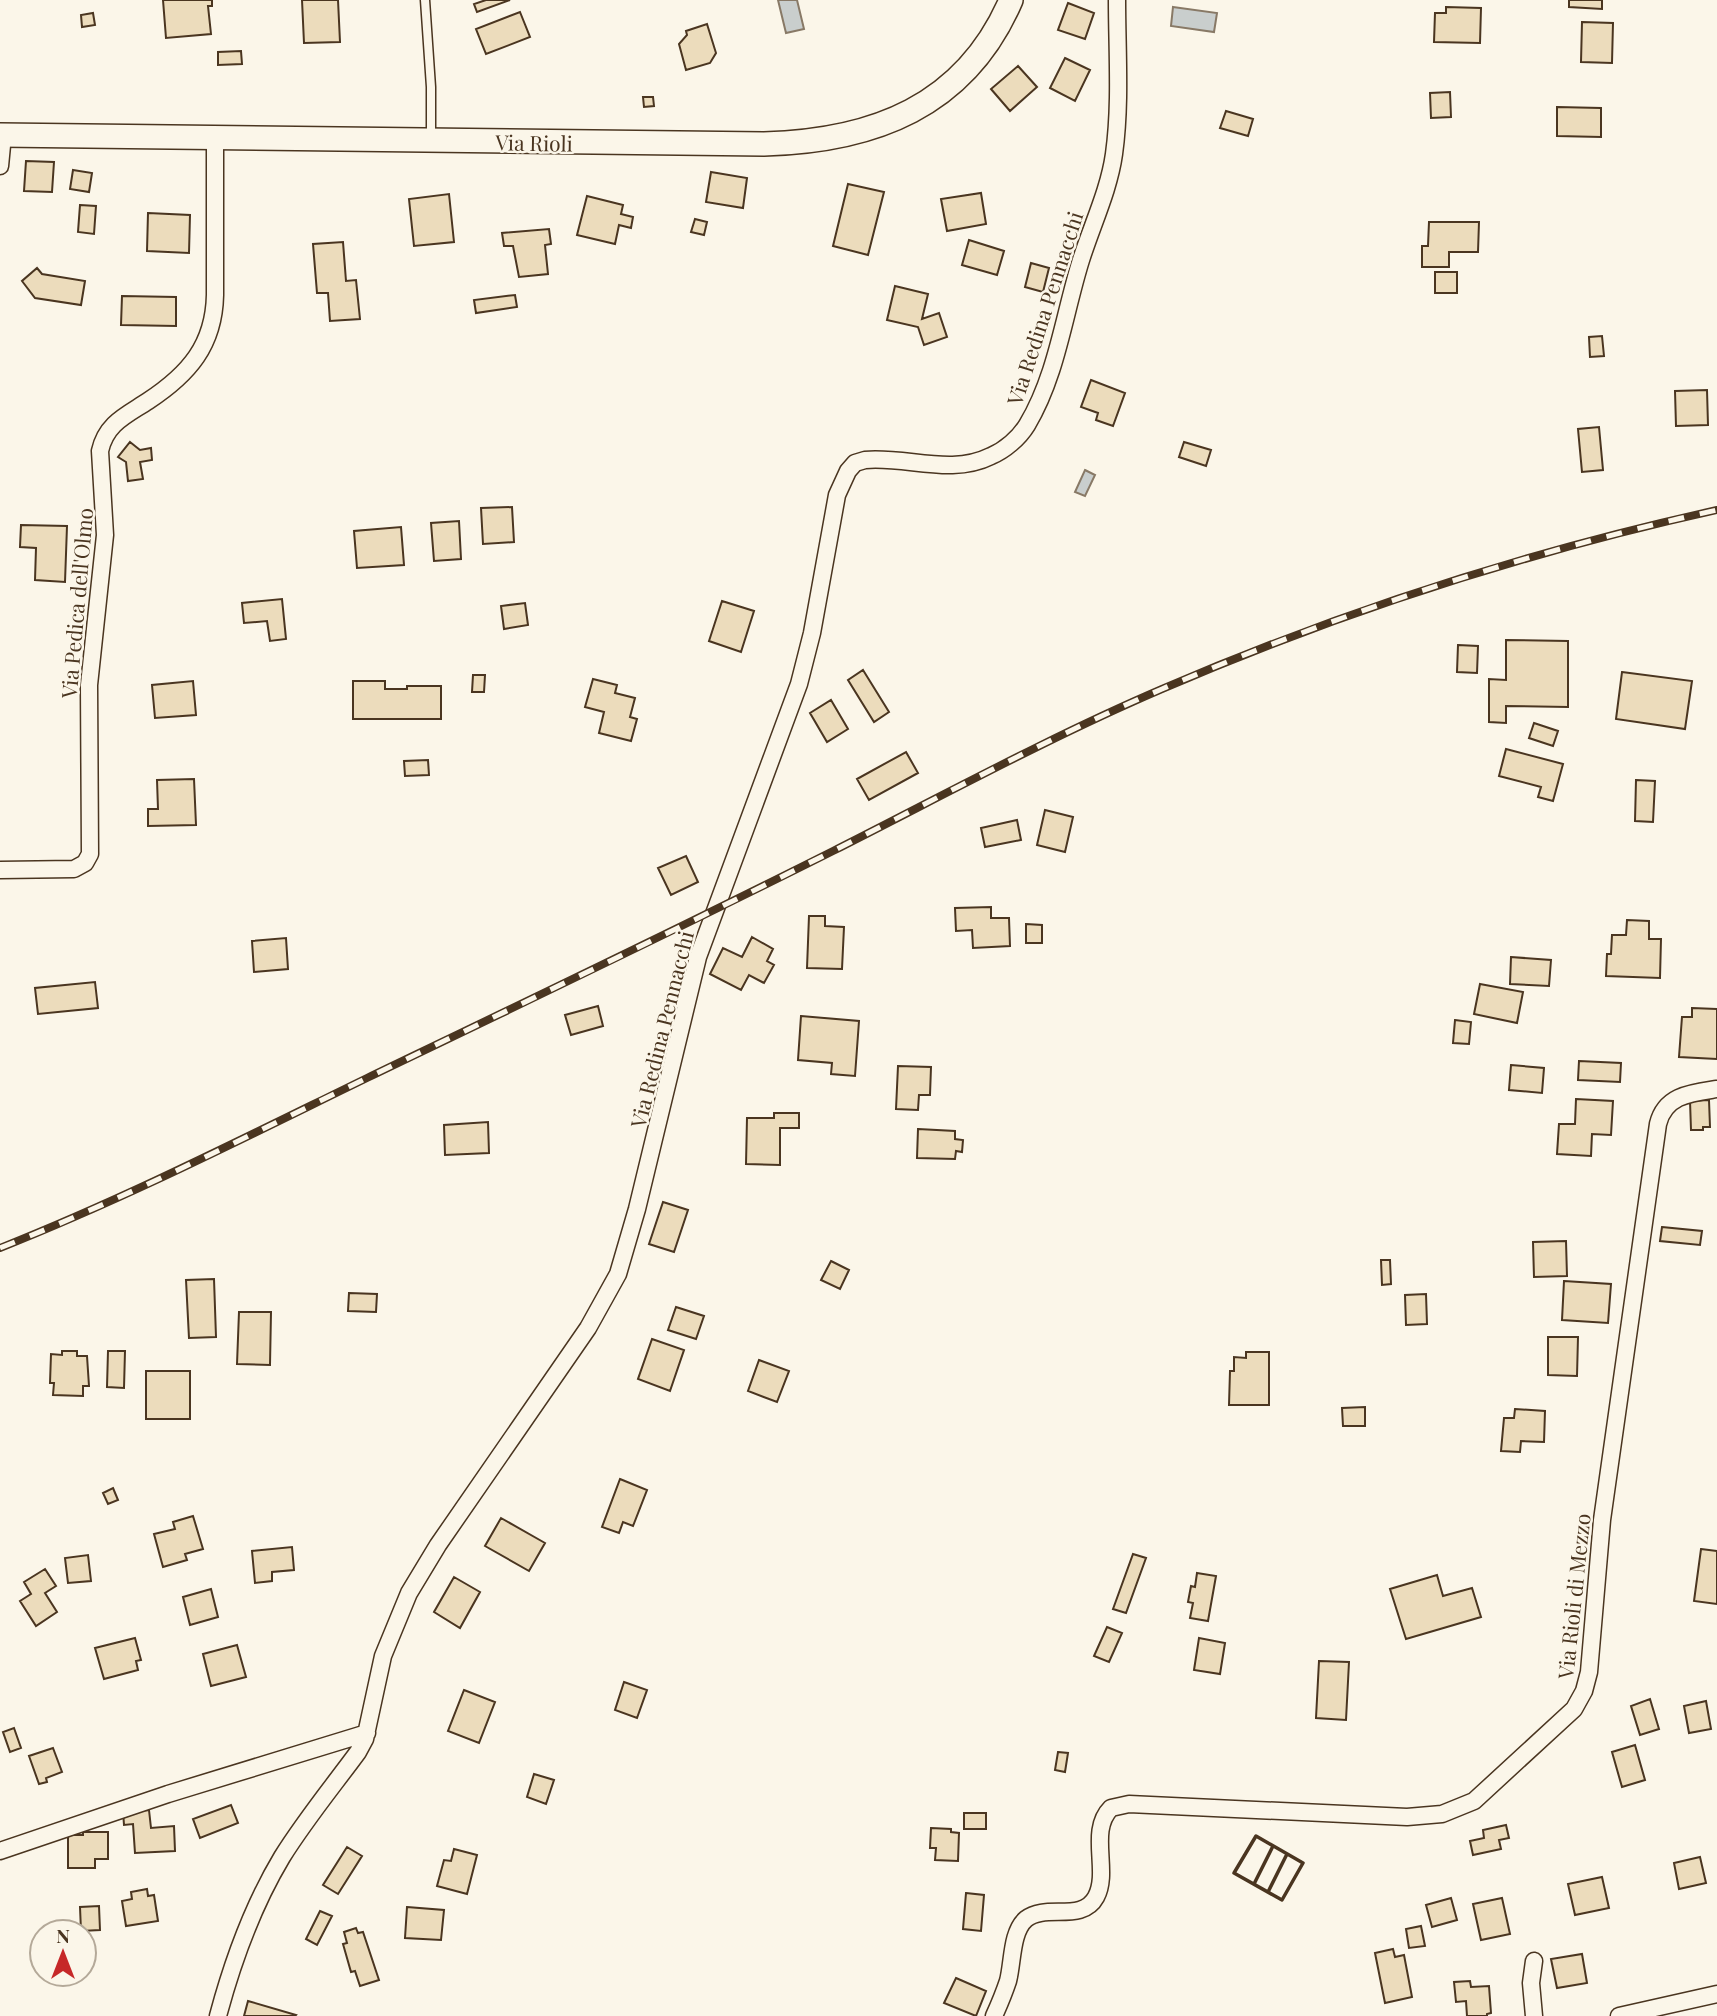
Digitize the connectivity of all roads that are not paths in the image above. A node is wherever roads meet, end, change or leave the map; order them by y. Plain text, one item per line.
1 (425, 0) edge
2 (1011, 0) edge
3 (1117, 0) edge
4 (2, 135) edge
5 (215, 138) junction
6 (431, 141) junction
7 (0, 166) edge
8 (0, 870) edge
9 (1717, 1089) edge
10 (367, 1732) junction
11 (0, 1851) edge
12 (1534, 1961) dead end
13 (1717, 1994) edge
14 (218, 2016) edge
15 (993, 2016) edge
16 (1534, 2016) edge
17 (1619, 2016) edge

1 - 6 lane
2 - 6 main road, Via Rioli
3 - 10 street, Via Redina Pennacchi
4 - 5 main road, Via Rioli
4 - 7 street
5 - 6 main road, Via Rioli
5 - 8 street, Via Pedica dell'Olmo
9 - 15 street, Via Rioli di Mezzo
10 - 11 street
10 - 14 street, Via Redina Pennacchi
12 - 16 street
13 - 17 street

